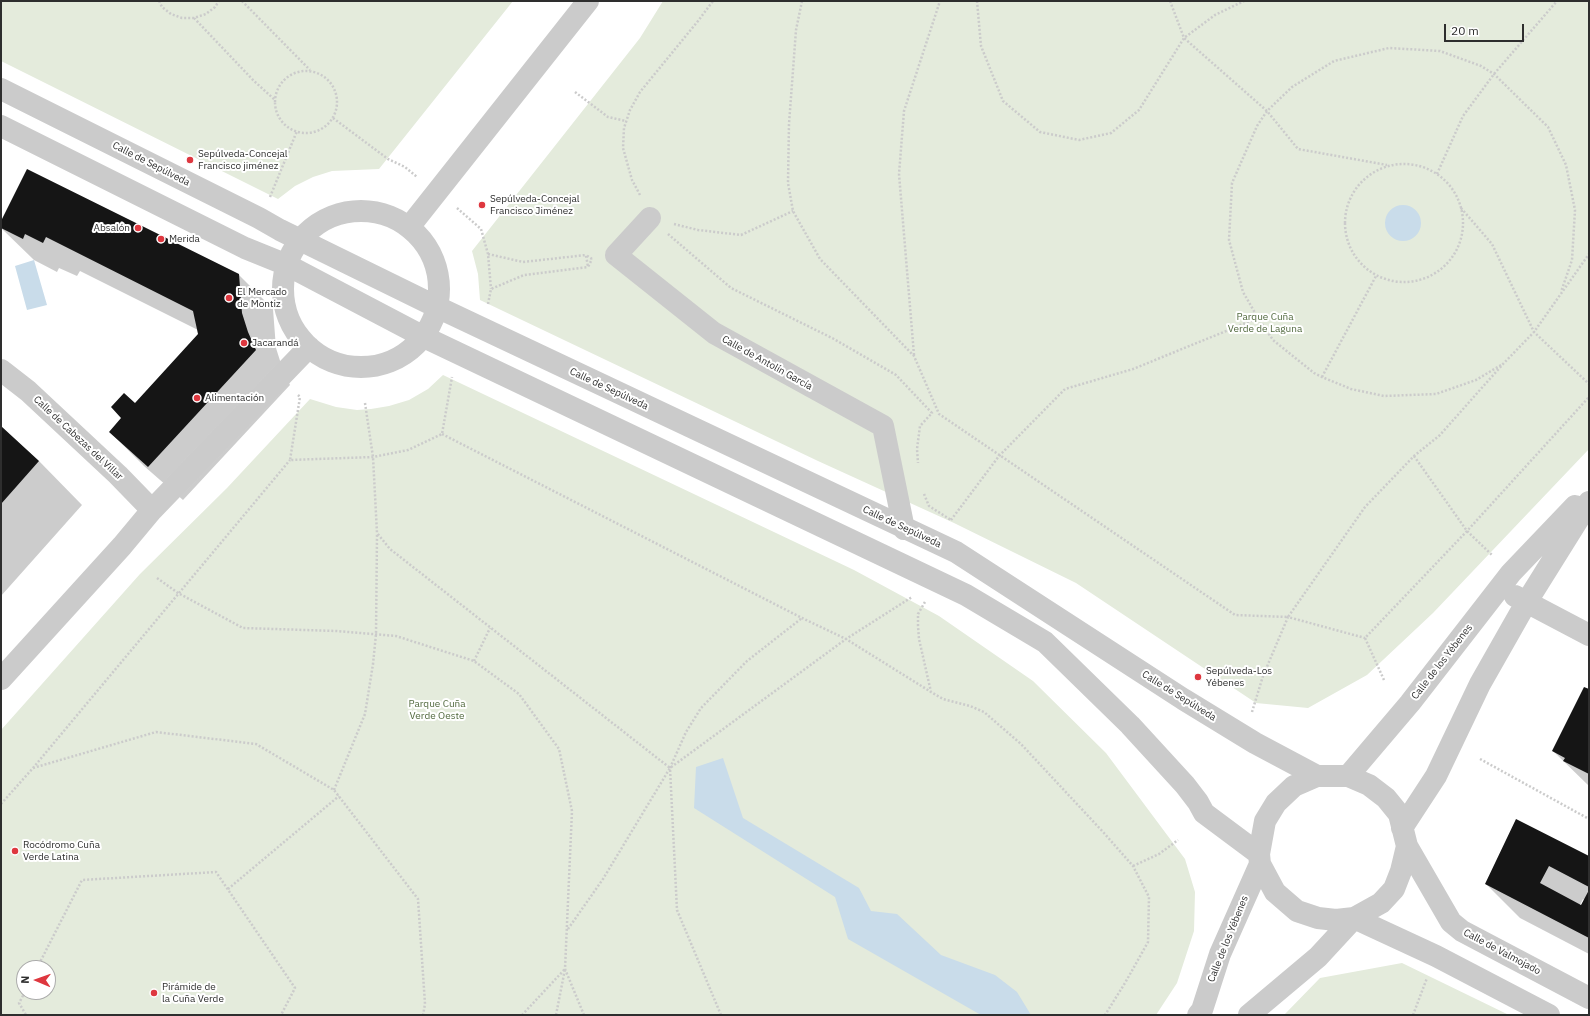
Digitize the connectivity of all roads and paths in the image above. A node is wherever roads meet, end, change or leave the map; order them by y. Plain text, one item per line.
1 (158, 1) edge
2 (219, 1) edge
3 (242, 1) edge
4 (588, 1) edge
5 (802, 1) edge
6 (940, 1) edge
7 (977, 1) edge
8 (1170, 1) edge
9 (1244, 1) edge
10 (1557, 1) edge
11 (194, 18) junction
12 (1184, 38) junction
13 (311, 71) junction
14 (1494, 74) junction
15 (1, 90) edge
16 (575, 92) dead end
17 (275, 100) junction
18 (1267, 112) junction
19 (333, 118) junction
20 (626, 121) dead end
21 (1, 126) edge
22 (297, 131) junction
23 (1388, 165) junction
24 (1437, 174) junction
25 (418, 177) dead end
26 (271, 196) dead end
27 (456, 207) dead end
28 (1461, 208) junction
29 (793, 211) junction
30 (650, 218) joint
31 (410, 226) junction
32 (300, 240) junction
33 (488, 254) junction
34 (1589, 254) edge
35 (586, 255) dead end
36 (287, 265) junction
37 (588, 267) dead end
38 (1376, 276) junction
39 (491, 289) junction
40 (1561, 294) junction
41 (488, 305) dead end
42 (437, 307) junction
43 (1258, 318) junction
44 (1534, 332) junction
45 (424, 337) junction
46 (309, 347) junction
47 (914, 356) junction
48 (1503, 364) junction
49 (1, 370) edge
50 (452, 374) dead end
51 (1322, 377) junction
52 (1589, 384) edge
53 (300, 397) dead end
54 (1589, 397) edge
55 (366, 403) dead end
56 (442, 434) junction
57 (999, 456) junction
58 (1414, 456) junction
59 (373, 457) junction
60 (290, 460) junction
61 (1589, 490) edge
62 (1589, 502) edge
63 (152, 510) junction
64 (951, 520) dead end
65 (904, 529) junction
66 (1467, 531) junction
67 (377, 533) junction
68 (157, 578) dead end
69 (937, 580) junction
70 (1506, 580) junction
71 (178, 593) junction
72 (1526, 603) junction
73 (1288, 617) junction
74 (802, 618) junction
75 (490, 628) junction
76 (376, 634) junction
77 (1589, 635) edge
78 (1365, 638) junction
79 (846, 639) junction
80 (474, 662) junction
81 (1, 679) edge
82 (1384, 680) dead end
83 (931, 692) dead end
84 (1252, 713) dead end
85 (1480, 759) dead end
86 (33, 768) junction
87 (670, 768) junction
88 (1317, 776) junction
89 (1348, 776) junction
90 (334, 790) junction
91 (339, 796) junction
92 (1, 804) edge
93 (1589, 819) edge
94 (1404, 837) junction
95 (1178, 840) dead end
96 (1259, 859) junction
97 (1133, 866) dead end
98 (228, 890) junction
99 (1149, 897) dead end
100 (1354, 918) junction
101 (568, 930) junction
102 (41, 960) edge
103 (565, 969) junction
104 (1428, 975) dead end
105 (1589, 998) edge
106 (20, 1000) edge
107 (26, 1015) edge
108 (281, 1015) edge
109 (423, 1015) edge
110 (522, 1015) edge
111 (556, 1015) edge
112 (584, 1015) edge
113 (721, 1015) edge
114 (1105, 1015) edge
115 (1198, 1015) edge
116 (1250, 1015) edge
117 (1413, 1015) edge
118 (1549, 1015) edge

1 - 11 path
2 - 11 path
3 - 13 path
4 - 31 street
5 - 29 path
6 - 47 path
7 - 12 path
8 - 12 path
9 - 12 path
10 - 14 path
11 - 17 path
12 - 18 path
13 - 17 path
13 - 19 path
14 - 18 path
14 - 24 path
14 - 40 path
15 - 32 street, Calle de Sepúlveda
16 - 20 path
17 - 22 path
18 - 23 path
18 - 43 path
19 - 22 path
19 - 25 path
21 - 36 street
22 - 26 path
23 - 24 path
23 - 38 path
24 - 28 path
27 - 33 path
28 - 38 path
28 - 44 path
29 - 30 path
29 - 47 path
30 - 65 street, Calle de Antolín García
31 - 32 street
31 - 42 street
32 - 36 street
32 - 42 street, Calle de Sepúlveda
33 - 35 path
33 - 39 path
34 - 40 path
36 - 45 street
36 - 46 street
37 - 39 path
38 - 51 path
39 - 41 path
40 - 44 path
42 - 45 street
42 - 65 street, Calle de Sepúlveda
43 - 51 path
43 - 57 path
44 - 48 path
44 - 52 path
45 - 46 street
45 - 69 street
46 - 63 street
47 - 57 path
48 - 51 path
48 - 58 path
49 - 63 street, Calle de Cabezas del Villar
50 - 56 path
53 - 60 path
54 - 66 path
55 - 59 path
56 - 59 path
56 - 74 path
57 - 64 path
57 - 73 path
58 - 66 path
58 - 73 path
59 - 60 path
59 - 67 path
60 - 71 path
61 - 70 street, Calle de los Yébenes
62 - 72 street
63 - 81 street
65 - 88 street, Calle de Sepúlveda
66 - 70 path
66 - 78 path
67 - 75 path
67 - 76 path
68 - 71 path
69 - 79 path
69 - 96 street
70 - 72 street
70 - 89 street, Calle de los Yébenes
71 - 76 path
71 - 86 path
72 - 77 street
72 - 94 street
73 - 78 path
73 - 84 path
74 - 79 path
74 - 87 path
75 - 80 path
75 - 87 path
76 - 80 path
76 - 90 path
78 - 82 path
79 - 83 path
79 - 87 path
80 - 101 path
85 - 93 path
86 - 90 path
86 - 92 path
87 - 101 path
87 - 113 path
88 - 89 street, Calle de Sepúlveda
88 - 96 street, Calle de los Yébenes
89 - 94 street
90 - 91 path
91 - 98 path
91 - 109 path
94 - 100 street
94 - 105 street, Calle de Valmojado
95 - 97 path
96 - 100 street
96 - 115 street, Calle de los Yébenes
98 - 102 path
98 - 108 path
99 - 114 path
100 - 116 street
100 - 118 street
101 - 103 path
103 - 110 path
103 - 111 path
103 - 112 path
104 - 117 path
106 - 107 path

